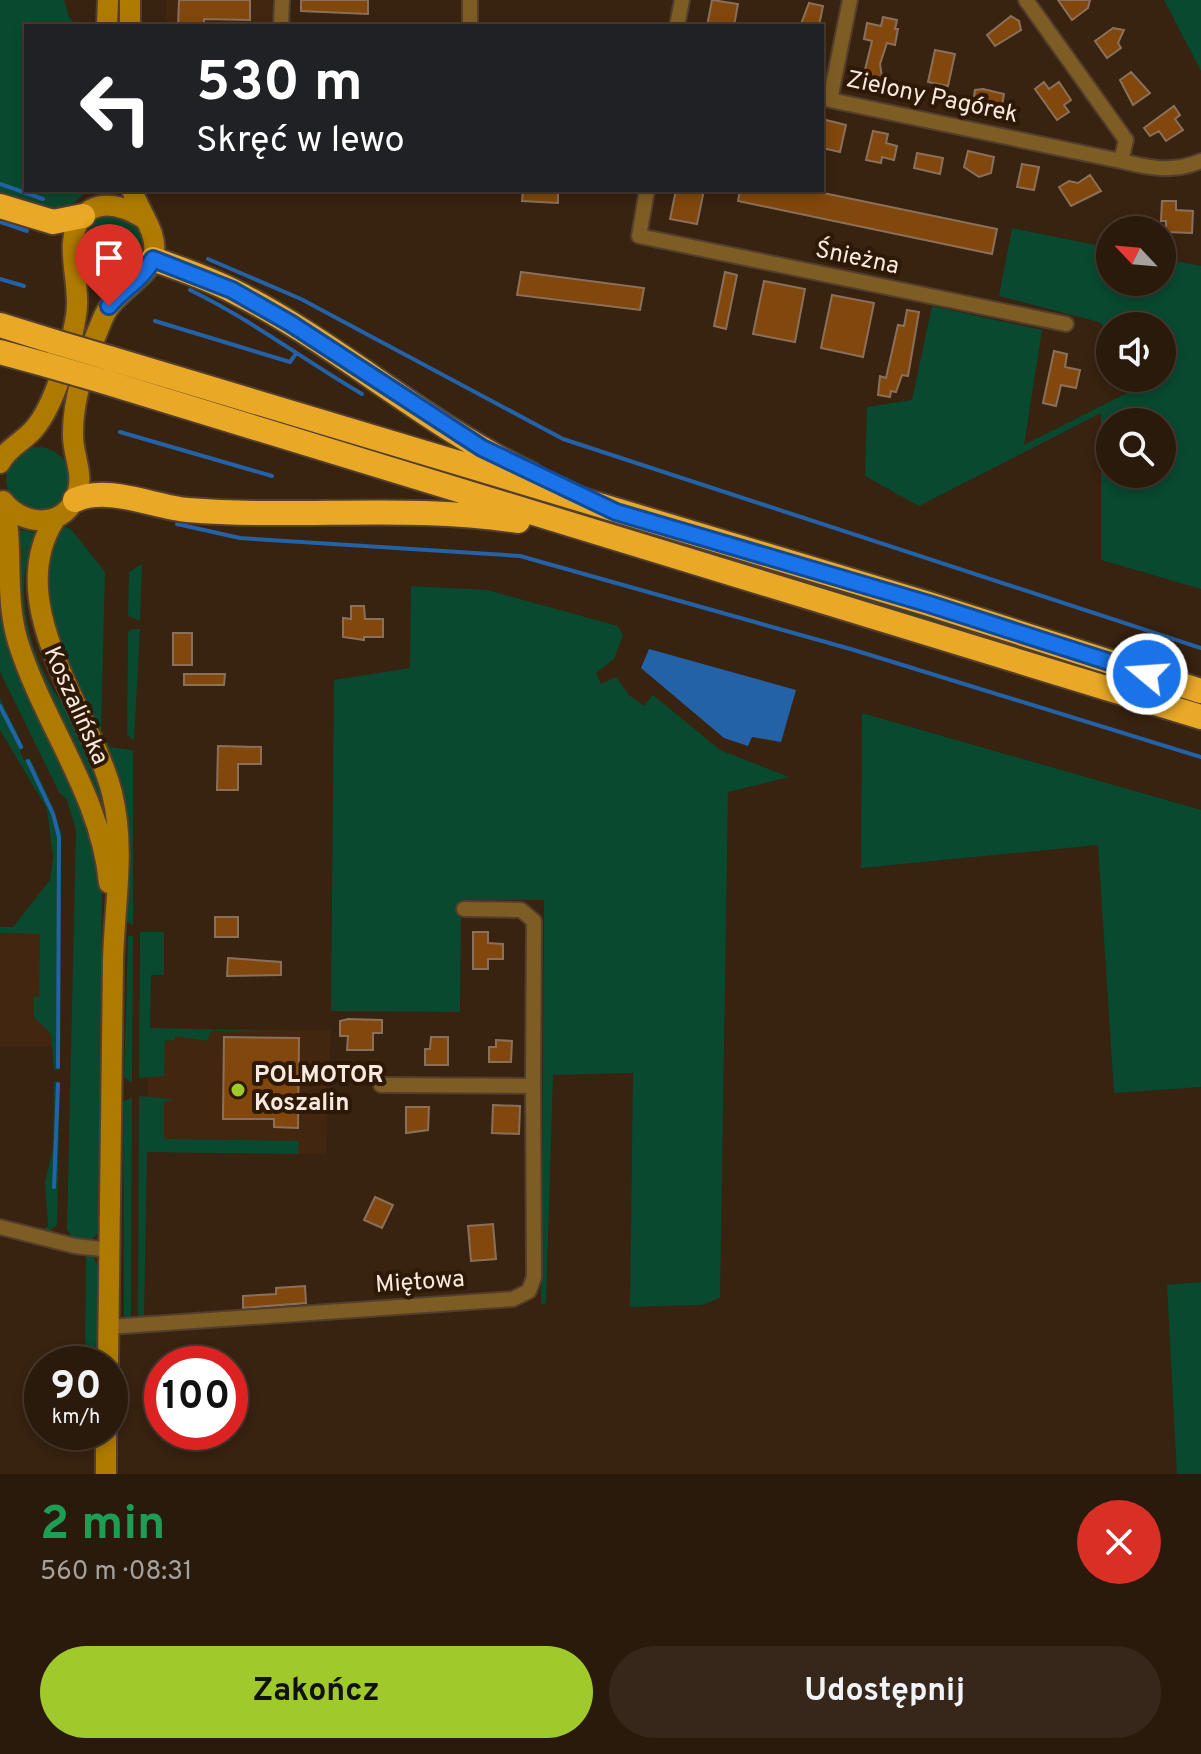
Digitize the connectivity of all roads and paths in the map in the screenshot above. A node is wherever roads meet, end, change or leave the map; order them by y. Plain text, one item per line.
1 (108, 0) edge
2 (130, 0) edge
3 (282, 0) edge
4 (470, 0) edge
5 (682, 0) edge
6 (850, 0) edge
7 (1026, 0) edge
8 (107, 24) edge
9 (130, 24) edge
10 (281, 24) edge
11 (470, 24) edge
12 (677, 24) edge
13 (1121, 161) junction
14 (1201, 161) edge
15 (98, 192) edge
16 (133, 192) edge
17 (647, 192) edge
18 (0, 206) edge
19 (86, 214) junction
20 (145, 219) junction
21 (153, 259) junction
22 (1066, 324) dead end
23 (0, 325) edge
24 (0, 352) edge
25 (106, 370) junction
26 (0, 463) edge
27 (2, 499) edge
28 (75, 500) junction
29 (616, 512) junction
30 (55, 519) junction
31 (609, 538) junction
32 (1201, 691) edge
33 (1201, 717) edge
34 (464, 909) dead end
35 (114, 929) junction
36 (381, 1085) dead end
37 (533, 1086) junction
38 (0, 1227) edge
39 (110, 1250) junction
40 (108, 1327) junction
41 (108, 1346) edge
42 (106, 1450) edge
43 (106, 1474) edge

1 - 8 main road
2 - 9 main road
3 - 10 street
4 - 11 street
5 - 12 street
6 - 13 street, Zielony Pagórek
7 - 13 street
13 - 14 street, Zielony Pagórek
15 - 19 main road
16 - 20 main road
17 - 22 street, Śnieżna
18 - 19 highway
19 - 20 main road
19 - 26 main road
20 - 21 main road
21 - 28 main road
21 - 29 highway
23 - 25 highway, bridge
24 - 25 highway, bridge
25 - 29 highway
25 - 31 highway
27 - 30 main road
27 - 35 main road, Koszalińska
28 - 30 main road, Koszalińska
28 - 31 highway
29 - 32 highway
30 - 35 main road, Koszalińska
31 - 33 highway
34 - 37 street, Miętowa
35 - 39 main road, Koszalińska
36 - 37 street
37 - 40 street, Miętowa
38 - 39 street
39 - 40 main road, Koszalińska
40 - 41 main road, Koszalińska
42 - 43 main road

